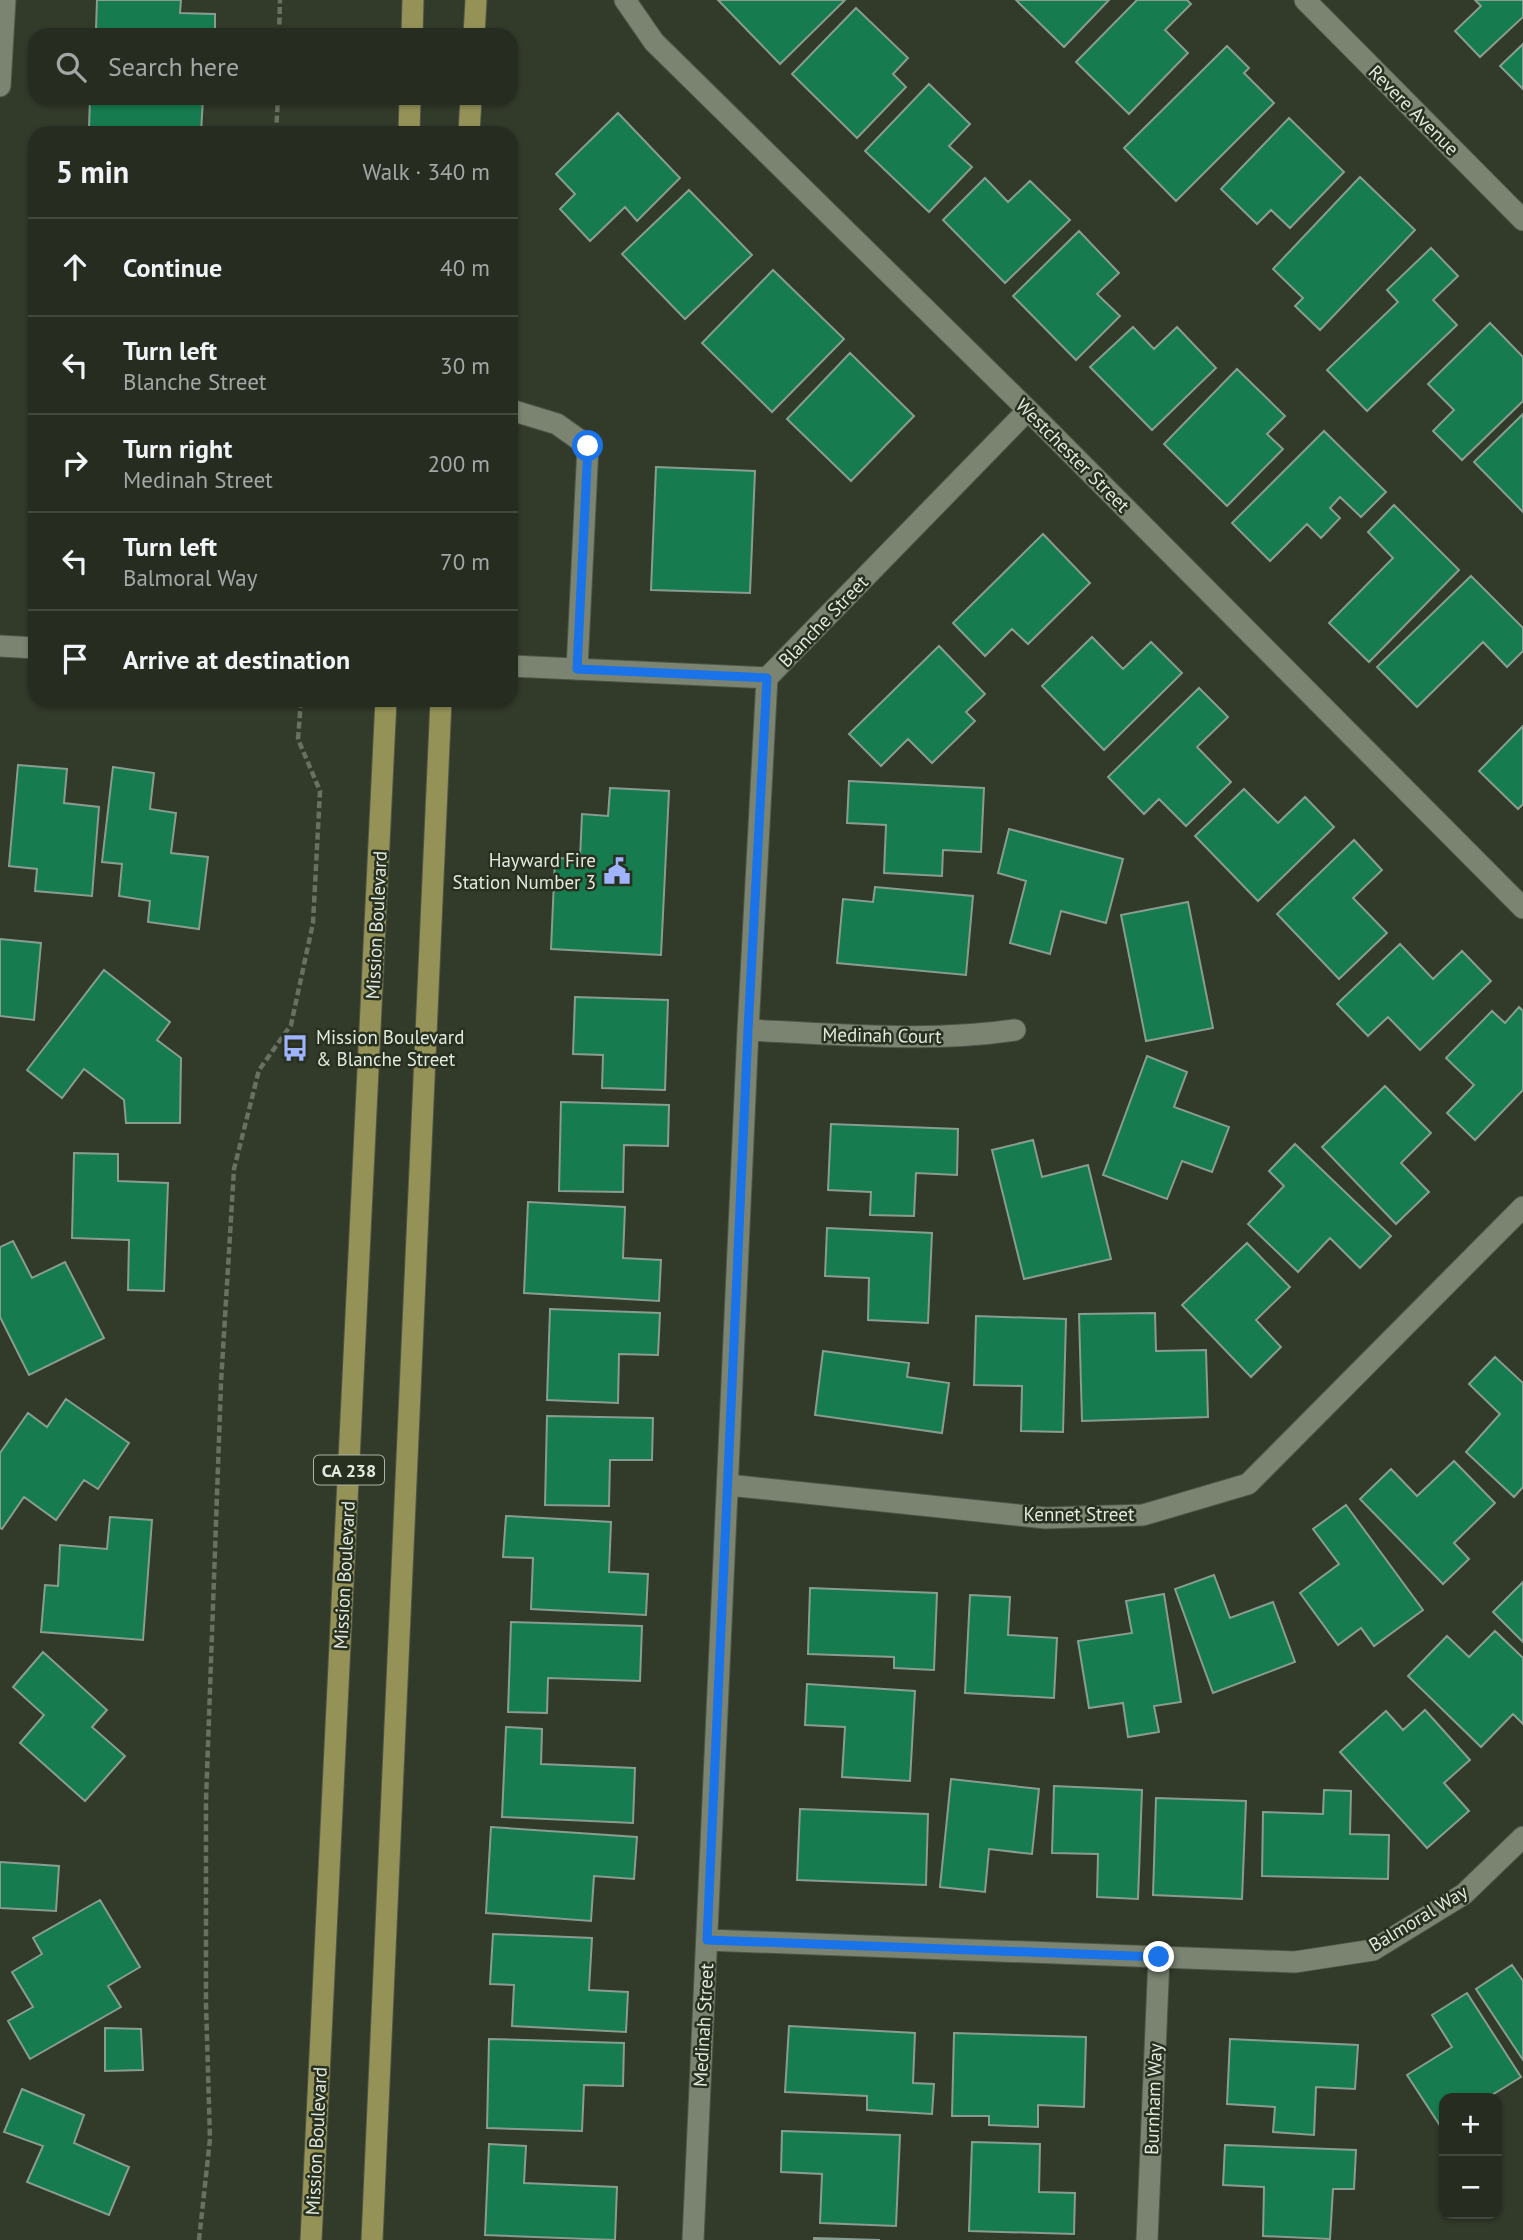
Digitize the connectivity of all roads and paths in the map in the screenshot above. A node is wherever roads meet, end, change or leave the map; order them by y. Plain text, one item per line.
1 (5, 0) edge
2 (280, 0) edge
3 (414, 0) edge
4 (475, 0) edge
5 (625, 0) edge
6 (1305, 0) edge
7 (279, 28) edge
8 (412, 28) edge
9 (474, 28) edge
10 (0, 86) edge
11 (278, 105) edge
12 (410, 105) edge
13 (471, 105) edge
14 (276, 126) edge
15 (408, 126) edge
16 (469, 126) edge
17 (1523, 220) edge
18 (1028, 410) junction
19 (518, 412) edge
20 (0, 646) edge
21 (28, 648) edge
22 (518, 666) edge
23 (577, 669) junction
24 (767, 678) junction
25 (300, 707) edge
26 (386, 707) edge
27 (441, 707) edge
28 (1523, 908) edge
29 (748, 1030) junction
30 (1015, 1030) dead end
31 (1523, 1207) edge
32 (728, 1485) junction
33 (1523, 1837) edge
34 (707, 1940) junction
35 (1159, 1957) junction
36 (199, 2240) edge
37 (311, 2240) edge
38 (372, 2240) edge
39 (693, 2240) edge
40 (1147, 2240) edge

1 - 10 street
2 - 7 path
3 - 8 main road
4 - 9 main road
5 - 18 street, Westchester Street
6 - 17 street, Revere Avenue
11 - 14 path
12 - 15 main road
13 - 16 main road
18 - 24 street, Blanche Street
18 - 28 street, Westchester Street
19 - 23 street
20 - 21 street
22 - 23 street, Blanche Street
23 - 24 street, Blanche Street
24 - 29 street, Medinah Street
25 - 36 path
26 - 37 main road, Mission Boulevard / CA 238
27 - 38 main road, CA 238
29 - 30 street, Medinah Court
29 - 32 street, Medinah Street
31 - 32 street, Kennet Street
32 - 34 street, Medinah Street
33 - 35 street, Balmoral Way
34 - 35 street, Balmoral Way
34 - 39 street, Medinah Street
35 - 40 street, Burnham Way

